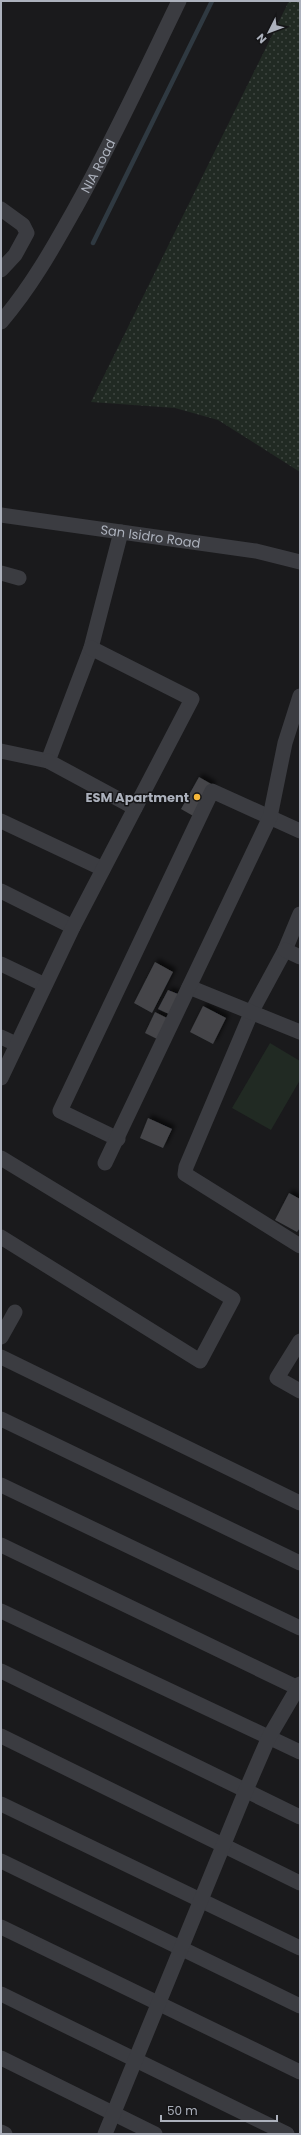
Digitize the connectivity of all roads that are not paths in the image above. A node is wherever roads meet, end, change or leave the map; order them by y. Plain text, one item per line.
1 (179, 1) edge
2 (1, 209) edge
3 (1, 270) edge
4 (1, 322) edge
5 (1, 515) edge
6 (121, 532) junction
7 (300, 562) edge
8 (1, 573) edge
9 (19, 578) dead end
10 (91, 648) junction
11 (300, 696) edge
12 (1, 751) edge
13 (48, 761) junction
14 (136, 808) junction
15 (270, 817) junction
16 (1, 821) edge
17 (300, 831) edge
18 (103, 869) junction
19 (1, 891) edge
20 (300, 914) edge
21 (73, 927) junction
22 (285, 950) junction
23 (300, 957) edge
24 (1, 964) edge
25 (45, 985) junction
26 (189, 987) junction
27 (252, 1011) junction
28 (300, 1032) edge
29 (1, 1037) edge
30 (16, 1044) junction
31 (1, 1078) edge
32 (118, 1139) junction
33 (1, 1158) edge
34 (105, 1163) dead end
35 (1, 1237) edge
36 (300, 1246) edge
37 (15, 1312) dead end
38 (1, 1337) edge
39 (300, 1341) edge
40 (1, 1357) edge
41 (300, 1391) edge
42 (1, 1420) edge
43 (1, 1485) edge
44 (300, 1503) edge
45 (1, 1545) edge
46 (300, 1563) edge
47 (1, 1611) edge
48 (300, 1628) edge
49 (1, 1671) edge
50 (299, 1686) edge
51 (1, 1736) edge
52 (269, 1737) junction
53 (300, 1752) edge
54 (246, 1790) junction
55 (1, 1804) edge
56 (300, 1817) edge
57 (223, 1846) junction
58 (1, 1861) edge
59 (300, 1883) edge
60 (201, 1902) junction
61 (1, 1928) edge
62 (182, 1948) junction
63 (300, 1948) edge
64 (1, 1994) edge
65 (160, 2004) junction
66 (300, 2006) edge
67 (1, 2058) edge
68 (136, 2060) junction
69 (300, 2072) edge
70 (113, 2114) junction
71 (1, 2132) edge
72 (5, 2134) edge
73 (105, 2134) edge
74 (155, 2134) edge
75 (286, 2134) edge

1 - 4 street, NIA Road
2 - 3 street
5 - 6 street, San Isidro Road
6 - 7 street, San Isidro Road
6 - 10 street
8 - 9 street
10 - 13 street
10 - 14 street
11 - 15 street
12 - 13 street
13 - 14 street
14 - 18 street
15 - 17 street
15 - 26 street
15 - 32 street
16 - 18 street
18 - 21 street
19 - 21 street
20 - 22 street
21 - 25 street
22 - 23 street
22 - 27 street
24 - 25 street
25 - 30 street
26 - 27 street
26 - 32 street
27 - 28 street
27 - 36 street
29 - 30 street
30 - 31 street
32 - 34 street
33 - 35 street
37 - 38 street
39 - 41 street
40 - 44 street
42 - 46 street
43 - 48 street
45 - 50 street
47 - 52 street
49 - 54 street
50 - 52 street
51 - 57 street
52 - 53 street
52 - 54 street
54 - 56 street
54 - 57 street
55 - 60 street
57 - 59 street
57 - 60 street
58 - 62 street
60 - 62 street
60 - 63 street
61 - 65 street
62 - 65 street
62 - 66 street
64 - 68 street
65 - 68 street
65 - 69 street
67 - 70 street
68 - 70 street
68 - 75 street
70 - 73 street
70 - 74 street
71 - 72 street

